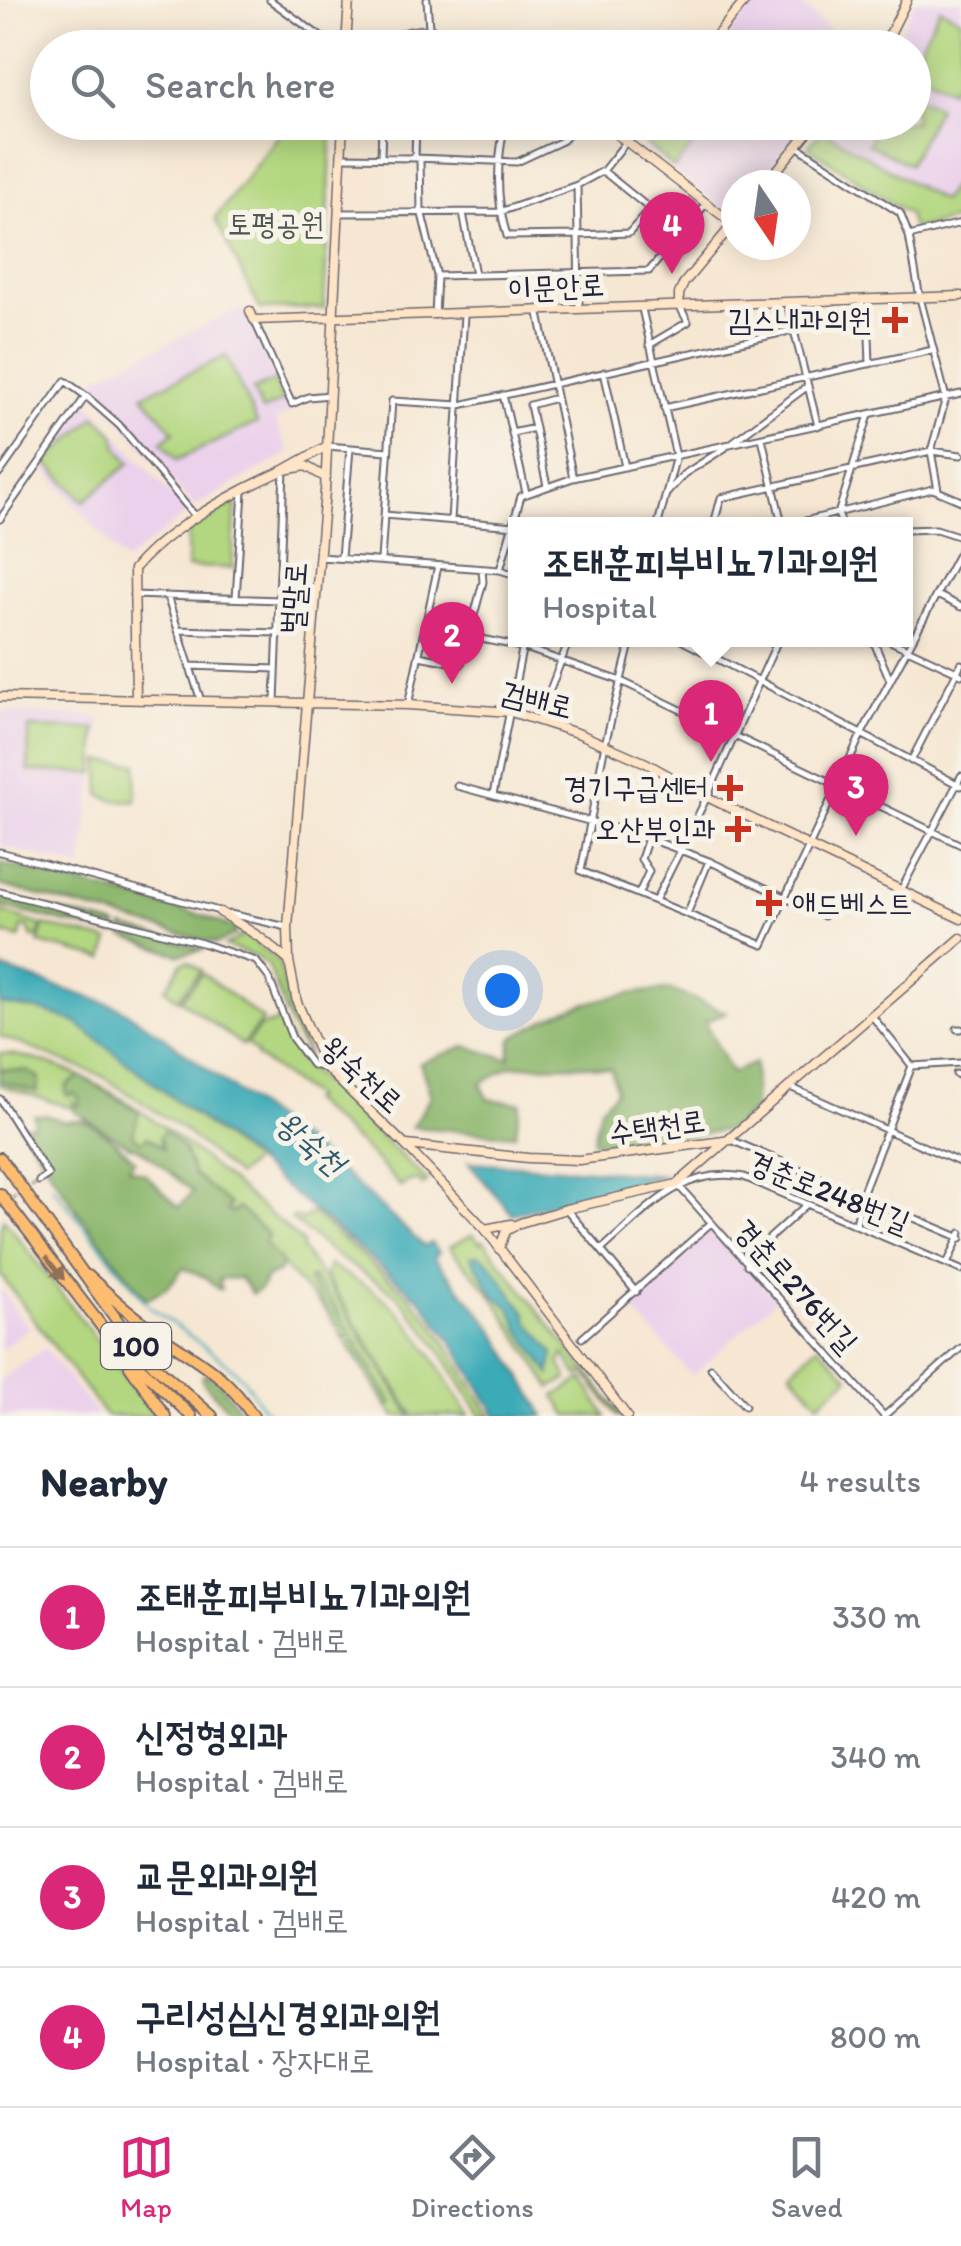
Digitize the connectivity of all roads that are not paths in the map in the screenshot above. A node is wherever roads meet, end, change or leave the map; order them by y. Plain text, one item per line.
1 (270, 0) edge
2 (349, 0) edge
3 (427, 0) edge
4 (746, 0) edge
5 (907, 0) edge
6 (425, 28) junction
7 (311, 30) edge
8 (347, 30) edge
9 (420, 30) edge
10 (430, 30) edge
11 (721, 30) edge
12 (892, 30) edge
13 (342, 140) edge
14 (382, 140) edge
15 (417, 140) edge
16 (501, 140) edge
17 (563, 140) edge
18 (624, 140) edge
19 (802, 140) edge
20 (626, 142) junction
21 (797, 146) junction
22 (342, 157) junction
23 (381, 158) junction
24 (418, 159) junction
25 (497, 161) junction
26 (777, 170) edge
27 (603, 172) junction
28 (577, 185) junction
29 (706, 205) junction
30 (650, 209) junction
31 (500, 212) junction
32 (338, 213) junction
33 (422, 213) junction
34 (463, 213) junction
35 (721, 214) edge
36 (961, 224) edge
37 (682, 233) junction
38 (578, 235) junction
39 (909, 236) junction
40 (721, 238) edge
41 (578, 272) junction
42 (475, 275) junction
43 (436, 276) junction
44 (961, 296) edge
45 (920, 298) junction
46 (861, 300) junction
47 (786, 302) junction
48 (679, 306) junction
49 (642, 307) junction
50 (580, 308) junction
51 (538, 309) junction
52 (436, 315) junction
53 (464, 315) junction
54 (252, 316) joint
55 (334, 317) junction
56 (794, 330) junction
57 (649, 345) junction
58 (933, 350) junction
59 (652, 362) junction
60 (870, 364) junction
61 (604, 372) junction
62 (806, 378) junction
63 (553, 383) junction
64 (808, 386) junction
65 (961, 394) edge
66 (330, 395) junction
67 (503, 395) junction
68 (86, 396) junction
69 (556, 398) junction
70 (946, 398) junction
71 (460, 405) junction
72 (664, 408) junction
73 (869, 415) junction
74 (818, 426) junction
75 (535, 428) junction
76 (512, 433) junction
77 (762, 438) junction
78 (730, 445) junction
79 (327, 446) junction
80 (350, 448) junction
81 (388, 451) junction
82 (931, 451) junction
83 (961, 455) edge
84 (676, 456) junction
85 (625, 468) junction
86 (850, 468) junction
87 (284, 470) junction
88 (0, 474) edge
89 (326, 478) junction
90 (573, 478) junction
91 (548, 486) junction
92 (772, 486) junction
93 (244, 488) junction
94 (938, 490) junction
95 (526, 492) junction
96 (666, 495) junction
97 (961, 501) edge
98 (838, 514) junction
99 (384, 515) junction
100 (196, 517) junction
101 (516, 517) edge
102 (660, 517) edge
103 (716, 517) edge
104 (780, 517) edge
105 (824, 517) edge
106 (839, 517) edge
107 (0, 519) edge
108 (451, 520) junction
109 (508, 525) edge
110 (913, 530) edge
111 (961, 537) edge
112 (508, 545) edge
113 (961, 549) edge
114 (319, 557) junction
115 (340, 558) junction
116 (380, 560) junction
117 (958, 563) edge
118 (438, 566) junction
119 (482, 568) junction
120 (500, 570) junction
121 (508, 572) edge
122 (936, 595) junction
123 (133, 596) junction
124 (167, 596) junction
125 (236, 598) junction
126 (280, 600) junction
127 (961, 607) edge
128 (425, 628) junction
129 (178, 630) junction
130 (278, 633) junction
131 (467, 636) junction
132 (913, 637) edge
133 (508, 641) edge
134 (522, 647) edge
135 (532, 647) edge
136 (566, 647) edge
137 (629, 647) edge
138 (696, 647) edge
139 (775, 647) edge
140 (876, 647) edge
141 (907, 648) joint
142 (418, 656) junction
143 (561, 660) junction
144 (961, 664) edge
145 (189, 666) junction
146 (276, 669) junction
147 (959, 674) edge
148 (760, 678) junction
149 (890, 680) junction
150 (621, 681) junction
151 (0, 697) edge
152 (136, 700) junction
153 (201, 702) junction
154 (275, 704) junction
155 (308, 705) junction
156 (408, 705) junction
157 (511, 712) junction
158 (539, 719) junction
159 (734, 735) junction
160 (862, 735) junction
161 (605, 744) junction
162 (911, 761) junction
163 (961, 776) edge
164 (838, 785) junction
165 (959, 785) edge
166 (457, 786) dead end
167 (493, 795) junction
168 (707, 797) junction
169 (590, 821) junction
170 (934, 832) junction
171 (648, 838) junction
172 (961, 845) edge
173 (808, 846) junction
174 (681, 850) junction
175 (0, 852) edge
176 (709, 861) junction
177 (0, 892) edge
178 (900, 892) junction
179 (639, 894) junction
180 (785, 896) junction
181 (655, 901) junction
182 (220, 912) junction
183 (687, 914) junction
184 (824, 916) dead end
185 (961, 919) edge
186 (288, 927) junction
187 (961, 938) edge
188 (289, 962) junction
189 (870, 1014) junction
190 (336, 1051) dead end
191 (961, 1064) edge
192 (912, 1066) junction
193 (329, 1071) junction
194 (788, 1086) junction
195 (0, 1099) edge
196 (886, 1130) junction
197 (731, 1140) junction
198 (702, 1142) junction
199 (405, 1144) junction
200 (711, 1156) junction
201 (0, 1158) edge
202 (961, 1163) edge
203 (39, 1181) dead end
204 (677, 1184) junction
205 (0, 1194) edge
206 (862, 1194) junction
207 (806, 1205) junction
208 (566, 1209) junction
209 (520, 1223) junction
210 (710, 1224) junction
211 (856, 1224) junction
212 (484, 1229) junction
213 (960, 1236) edge
214 (499, 1249) junction
215 (601, 1250) junction
216 (74, 1263) junction
217 (748, 1264) junction
218 (947, 1264) junction
219 (961, 1270) edge
220 (636, 1292) junction
221 (582, 1338) dead end
222 (112, 1340) junction
223 (961, 1348) edge
224 (711, 1368) dead end
225 (744, 1406) dead end
226 (165, 1416) edge
227 (191, 1416) edge
228 (212, 1416) edge
229 (253, 1416) edge
230 (627, 1416) edge

1 - 7 street
2 - 8 street
3 - 6 street
4 - 11 street
5 - 12 street
6 - 9 street
6 - 10 street
13 - 22 street, 벌말로
14 - 23 street
15 - 24 street
16 - 25 street
17 - 25 street
18 - 20 street
19 - 21 street
20 - 27 street
20 - 29 street
21 - 26 street
21 - 39 street
22 - 23 street
22 - 32 street, 벌말로
23 - 24 street
24 - 25 street
24 - 33 street
25 - 31 street
27 - 28 street
27 - 30 street
28 - 31 street
28 - 38 street
29 - 35 street
29 - 37 street
30 - 37 street
30 - 38 street
31 - 34 street
31 - 38 street
32 - 33 street
32 - 55 street, 벌말로
33 - 34 street
33 - 43 street
34 - 42 street
36 - 39 street
37 - 41 street
38 - 41 street
39 - 45 street
40 - 48 street
41 - 42 street
41 - 50 street
42 - 43 street
43 - 52 street
44 - 45 street, 이문안로
45 - 46 street, 이문안로
45 - 58 street
46 - 47 street, 이문안로
46 - 60 street
47 - 48 street, 이문안로
47 - 56 street
48 - 49 street, 이문안로
48 - 57 street
49 - 50 street, 이문안로
49 - 57 street
50 - 51 street, 이문안로
51 - 53 street, 이문안로
51 - 63 street
52 - 53 street, 이문안로
52 - 55 street, 이문안로
53 - 71 street
54 - 55 street, 이문안로
54 - 66 street
55 - 66 street, 벌말로
56 - 59 street
56 - 62 street
57 - 59 street
58 - 60 street
58 - 70 street
59 - 61 street
59 - 72 street
60 - 62 street
61 - 63 street
61 - 85 street
62 - 64 street
62 - 72 street
63 - 67 street
63 - 69 street
64 - 74 street
64 - 78 street
65 - 70 street
66 - 79 street, 벌말로
67 - 71 street
67 - 76 street
68 - 88 street
68 - 100 street
68 - 107 street
69 - 75 street
69 - 90 street
70 - 73 street
70 - 82 street
71 - 81 street
71 - 108 street
72 - 84 street
73 - 74 street
73 - 86 street
74 - 77 street
75 - 76 street
75 - 91 street
76 - 95 street
77 - 78 street
77 - 92 street
78 - 84 street
78 - 96 street
79 - 80 street
79 - 87 street
79 - 89 street, 벌말로
80 - 81 street
80 - 115 street
81 - 99 street
82 - 83 street
82 - 86 street
82 - 94 street
84 - 85 street
84 - 96 street
85 - 90 street
86 - 92 street
86 - 98 street
87 - 89 street
87 - 93 street
87 - 126 street
89 - 114 street, 벌말로
90 - 91 street
91 - 95 street
92 - 103 street
92 - 104 street
93 - 100 street
93 - 125 street
94 - 97 street
94 - 98 street
95 - 101 street
96 - 102 street
98 - 105 street
98 - 106 street
99 - 108 street
99 - 116 street
100 - 123 street
108 - 109 street
110 - 111 street
112 - 120 street
113 - 117 street
114 - 115 street
114 - 155 street, 벌말로
115 - 116 street
116 - 118 street
117 - 122 street
118 - 119 street
118 - 128 street
119 - 120 street
119 - 131 street
120 - 121 street
122 - 127 street
122 - 132 street
123 - 124 street
123 - 152 street
124 - 125 street
124 - 129 street
125 - 126 street
126 - 130 street
128 - 131 street
128 - 142 street
129 - 130 street
129 - 145 street
130 - 146 street
131 - 133 street
131 - 142 street
134 - 157 street
135 - 143 street
136 - 143 street
137 - 150 street
138 - 148 street
139 - 148 street
140 - 149 street
141 - 147 street
141 - 149 street
142 - 156 street
143 - 150 street
143 - 158 street
144 - 147 street
145 - 146 street
145 - 153 street
146 - 154 street
147 - 162 street
148 - 159 street
148 - 160 street
149 - 160 street
150 - 159 street
150 - 161 street
151 - 152 street, 검배로
152 - 153 street, 검배로
153 - 154 street, 검배로
154 - 155 street, 검배로
155 - 156 street, 검배로
155 - 186 street, 벌말로
156 - 157 street, 검배로
157 - 158 street, 검배로
157 - 167 street
158 - 161 street, 검배로
159 - 164 street
159 - 168 street
160 - 162 street
160 - 164 street
161 - 168 street, 검배로
161 - 169 street
162 - 165 street
163 - 165 street
164 - 170 street
164 - 173 street
165 - 170 street
166 - 167 street
167 - 169 street
168 - 173 street, 검배로
168 - 174 street
169 - 171 street
169 - 179 street
170 - 172 street
170 - 178 street
171 - 174 street
171 - 179 street
173 - 178 street, 검배로
173 - 180 street
174 - 176 street
174 - 181 street
175 - 182 street
176 - 180 street
176 - 183 street
177 - 193 street, 왕숙천로
178 - 185 street, 검배로
179 - 181 street
180 - 183 street
180 - 184 street
181 - 183 street
182 - 186 street
182 - 188 street
186 - 188 street, 벌말로
187 - 189 street, 수택천로
188 - 193 street, 벌말로
189 - 192 street
189 - 194 street, 수택천로
190 - 193 street
191 - 192 street
192 - 196 street
193 - 199 street, 왕숙천로
194 - 196 street
194 - 197 street, 수택천로
195 - 203 street
196 - 202 street
196 - 206 street
197 - 198 street, 수택천로
197 - 200 street
197 - 206 street
198 - 199 street, 수택천로
198 - 200 street
199 - 212 street, 왕숙천로
200 - 204 street
201 - 216 highway, 100
204 - 207 street, 경춘로248번길
204 - 208 street
204 - 210 street, 경춘로276번길
204 - 215 street
205 -> 222 highway, 100
206 - 211 street
206 - 213 street
207 - 211 street, 경춘로248번길
207 - 217 street
208 - 209 street
208 - 215 street
209 - 212 street
209 - 214 street
210 - 217 street, 경춘로276번길
210 - 220 street
211 - 218 street, 경춘로248번길
212 - 214 street, 왕숙천로
213 - 218 street
214 - 230 street, 왕숙천로
215 - 220 street
216 - 228 highway, 100
216 - 229 highway
217 - 223 street, 경춘로276번길
218 - 219 street, 경춘로248번길
220 - 221 street
222 - 226 highway
222 - 227 highway, 100
224 - 225 street

